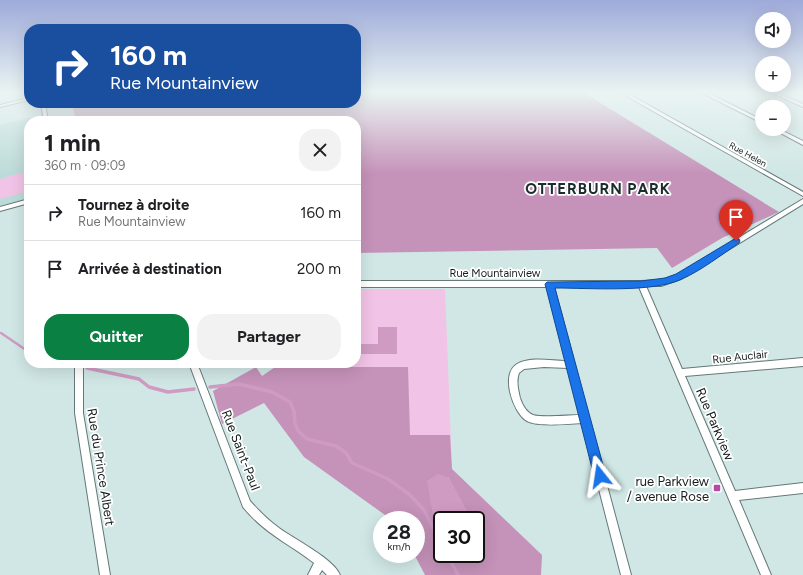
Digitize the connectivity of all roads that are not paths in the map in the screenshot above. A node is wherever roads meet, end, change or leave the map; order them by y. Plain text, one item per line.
1 (671, 120) edge
2 (789, 136) edge
3 (803, 143) edge
4 (803, 194) edge
5 (803, 201) edge
6 (24, 202) edge
7 (0, 209) edge
8 (361, 284) edge
9 (550, 284) junction
10 (641, 284) junction
11 (803, 362) edge
12 (571, 365) junction
13 (79, 368) edge
14 (195, 368) edge
15 (679, 373) junction
16 (585, 419) junction
17 (803, 488) edge
18 (732, 496) junction
19 (320, 562) junction
20 (105, 575) edge
21 (313, 575) edge
22 (335, 575) edge
23 (626, 575) edge
24 (766, 575) edge

1 - 4 street, Rue Helen
2 - 3 street
5 - 10 street, Rue Mountainview
6 - 7 street
8 - 9 street, Rue Mountainview
9 - 10 street, Rue Mountainview
9 - 12 street
10 - 15 street, Rue Parkview
11 - 15 street, Rue Auclair
12 - 16 street
12 - 16 street
13 - 20 street, Rue du Prince Albert
14 - 19 street, Rue Saint-Paul
15 - 18 street, Rue Parkview
16 - 23 street
17 - 18 street
18 - 24 street, Rue Parkview
19 - 21 street
19 - 22 street, Rue Saint-Paul

